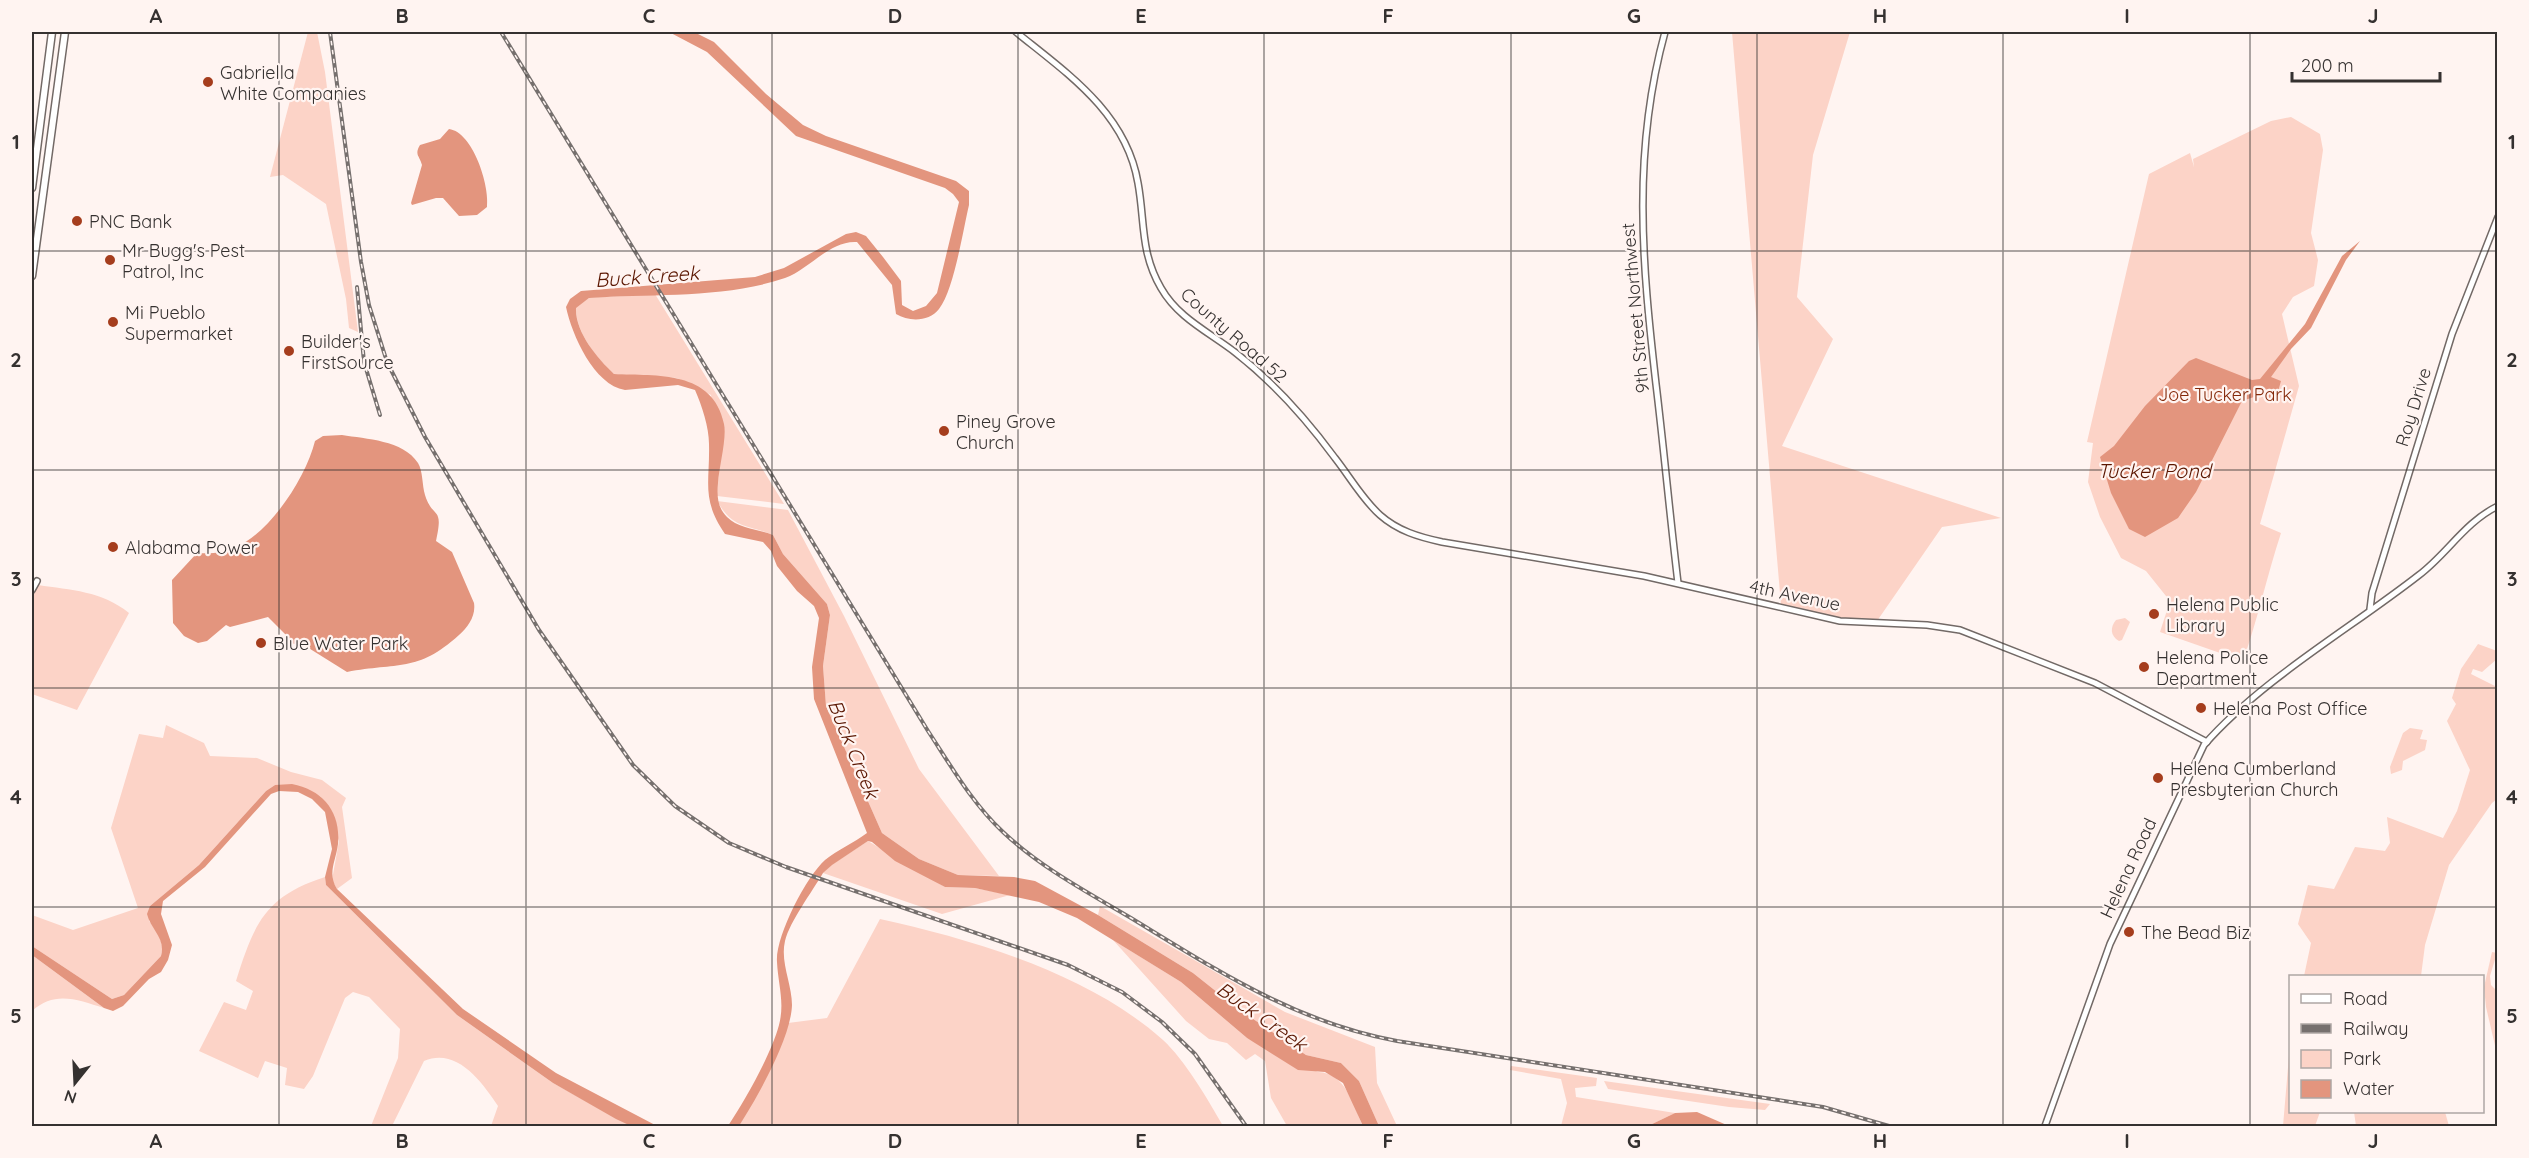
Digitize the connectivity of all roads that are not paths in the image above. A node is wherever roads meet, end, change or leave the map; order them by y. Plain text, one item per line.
1 (52, 32) edge
2 (65, 32) edge
3 (1016, 32) edge
4 (1665, 32) edge
5 (42, 112) junction
6 (54, 114) junction
7 (32, 182) edge
8 (44, 184) junction
9 (32, 188) edge
10 (2498, 217) edge
11 (34, 241) edge
12 (32, 276) edge
13 (1369, 503) joint
14 (2498, 506) edge
15 (37, 581) dead end
16 (1678, 583) junction
17 (32, 590) edge
18 (2370, 609) junction
19 (2207, 742) junction
20 (2044, 1126) edge

1 - 5 main road
2 - 6 main road
3 - 13 street, County Road 52
4 - 16 street, 9th Street Northwest
5 - 6 main road
5 - 7 main road
6 - 8 main road
7 - 8 main road
7 - 9 main road
8 - 11 main road
10 - 18 street, Roy Drive
11 - 12 main road
13 - 16 street, 4th Avenue
14 - 18 street, Helena Road
15 - 17 street
16 - 19 street, 4th Avenue
18 - 19 street, Helena Road
19 - 20 street, Helena Road

